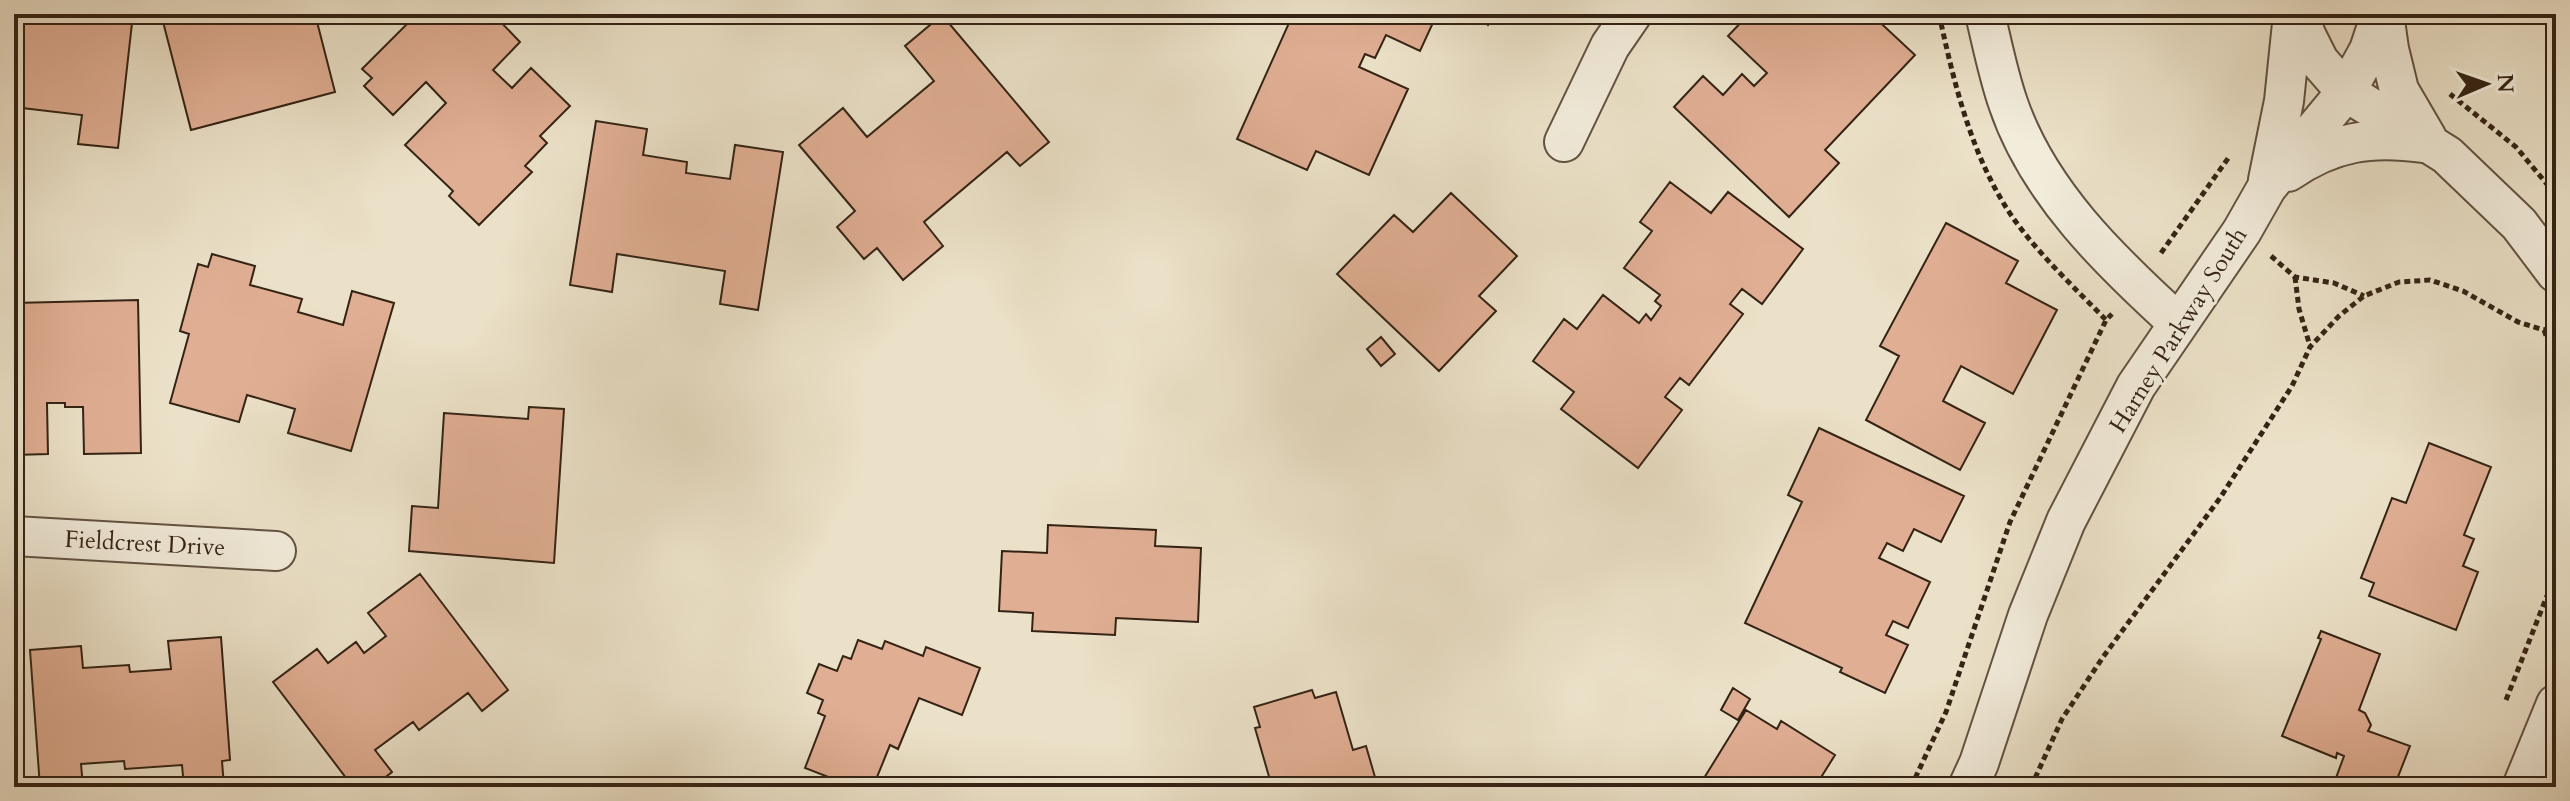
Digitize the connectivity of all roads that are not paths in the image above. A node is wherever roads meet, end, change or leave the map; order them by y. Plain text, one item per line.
1 (1632, 14) edge
2 (1985, 14) edge
3 (2293, 14) edge
4 (2299, 14) edge
5 (2382, 14) edge
6 (2346, 92) junction
7 (1564, 142) dead end
8 (2430, 144) junction
9 (2267, 187) junction
10 (2556, 273) edge
11 (2178, 323) junction
12 (14, 536) edge
13 (276, 551) dead end
14 (2556, 704) edge
15 (2547, 754) edge
16 (1968, 787) edge
17 (2522, 787) edge

1 - 7 street
2 - 11 street
3 - 9 street
4 - 6 street
5 - 6 street
5 - 8 street
6 - 8 street
6 - 9 street
8 - 9 street
8 - 10 street
9 - 11 street, Harney Parkway South
11 - 16 street, Harney Parkway South
12 - 13 street, Fieldcrest Drive
14 - 15 street
15 - 17 street

